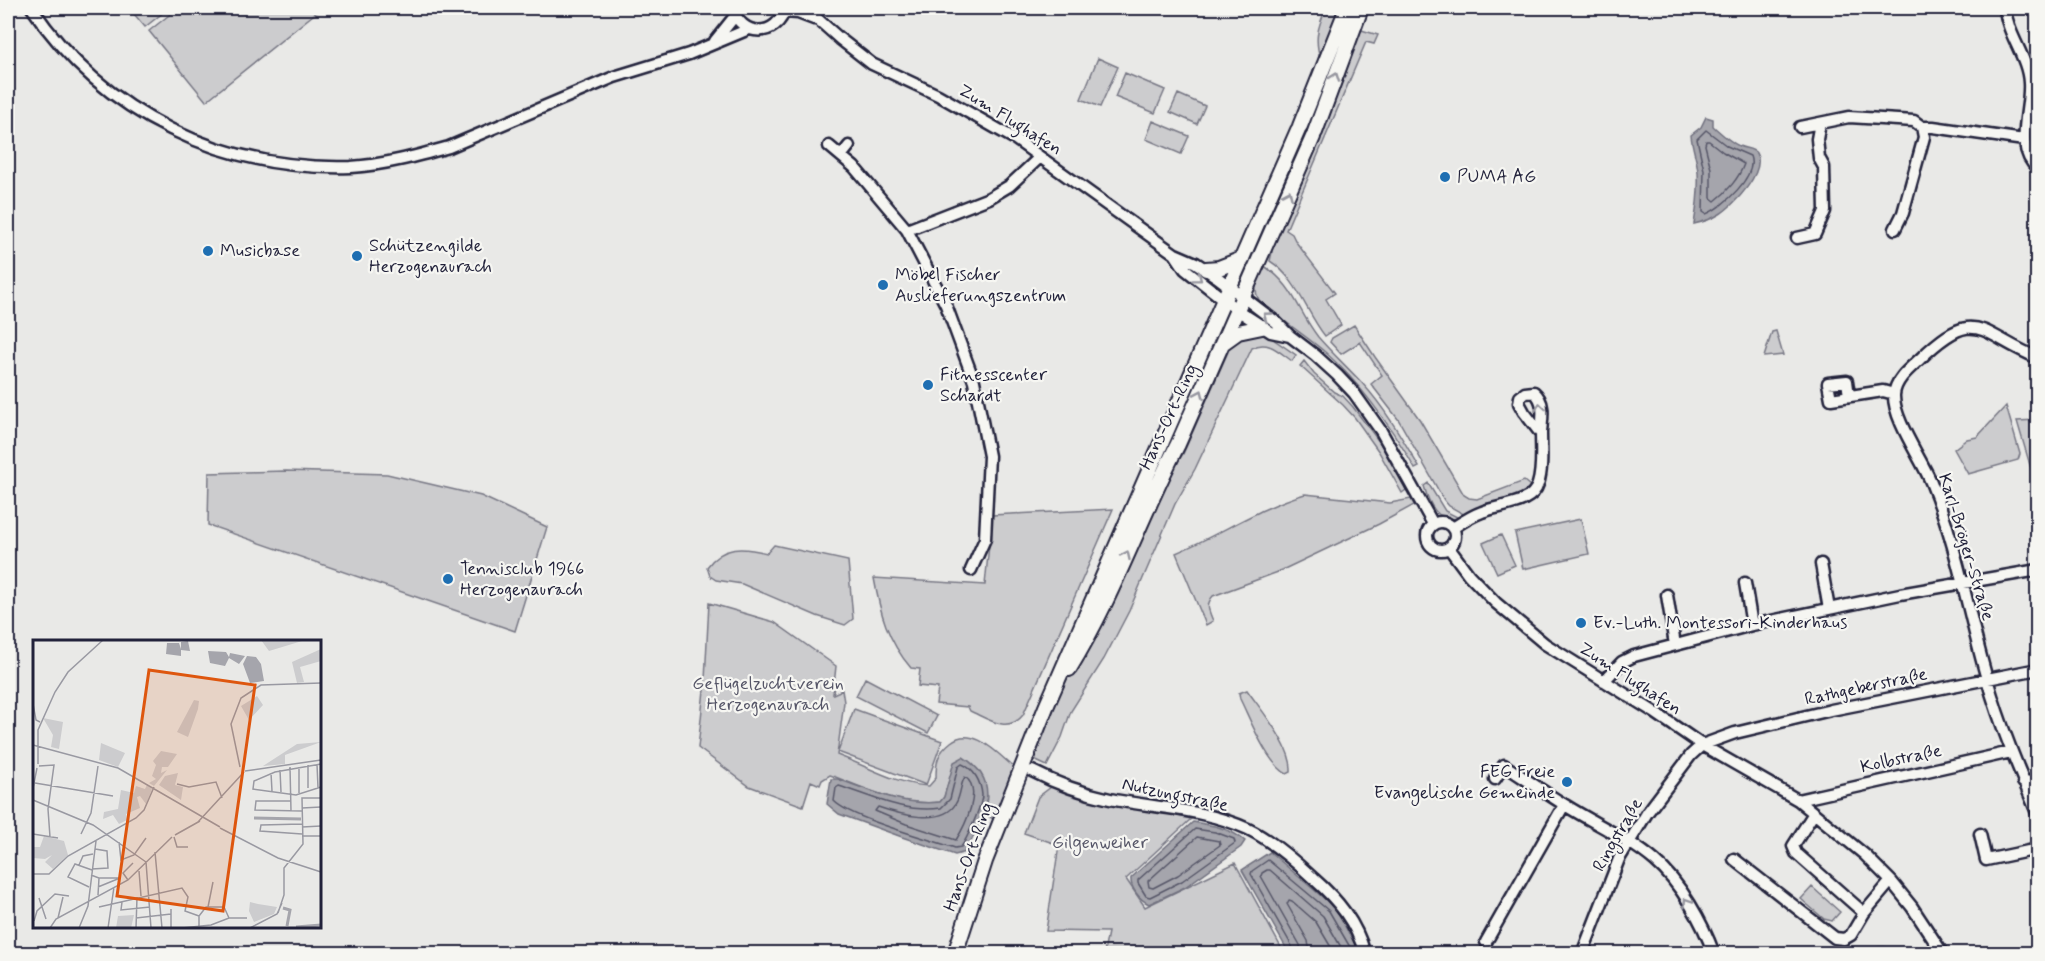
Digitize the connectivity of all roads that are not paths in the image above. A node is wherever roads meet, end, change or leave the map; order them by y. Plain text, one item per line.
1 (32, 8) edge
2 (805, 8) edge
3 (1347, 8) edge
4 (1361, 8) edge
5 (2005, 8) edge
6 (784, 10) edge
7 (734, 12) edge
8 (823, 23) junction
9 (749, 29) junction
10 (711, 44) junction
11 (1820, 123) junction
12 (1800, 127) dead end
13 (1922, 127) junction
14 (2024, 140) junction
15 (829, 146) dead end
16 (849, 146) dead end
17 (841, 156) junction
18 (1040, 157) junction
19 (2037, 169) edge
20 (1895, 229) dead end
21 (907, 230) junction
22 (1797, 238) dead end
23 (1175, 254) junction
24 (1242, 259) junction
25 (1201, 266) junction
26 (1227, 293) junction
27 (1240, 303) junction
28 (1262, 327) junction
29 (1290, 336) junction
30 (1222, 343) junction
31 (2037, 358) edge
32 (1894, 394) junction
33 (1849, 396) dead end
34 (1541, 434) dead end
35 (1433, 524) junction
36 (1453, 528) junction
37 (1449, 548) junction
38 (1821, 564) dead end
39 (971, 570) dead end
40 (2037, 570) edge
41 (1744, 583) dead end
42 (1963, 584) junction
43 (1667, 595) dead end
44 (1829, 609) junction
45 (1752, 625) junction
46 (1675, 645) junction
47 (2037, 669) edge
48 (1987, 679) junction
49 (1604, 681) junction
50 (1046, 706) junction
51 (1702, 745) junction
52 (2011, 752) junction
53 (1032, 771) dead end
54 (1495, 778) dead end
55 (2037, 781) edge
56 (2024, 782) junction
57 (1798, 800) junction
58 (1564, 805) junction
59 (2037, 815) edge
60 (1812, 817) junction
61 (1980, 834) dead end
62 (1629, 842) junction
63 (2037, 849) edge
64 (1734, 859) dead end
65 (1891, 881) junction
66 (1864, 913) junction
67 (1486, 942) dead end
68 (955, 954) edge
69 (1365, 954) edge
70 (1582, 954) edge
71 (1714, 954) edge
72 (1879, 954) edge
73 (1884, 954) edge
74 (1942, 954) edge

1 - 10 street
2 - 8 street, Zum Flughafen
3 - 24 main road, Hans-Ort-Ring
27 -> 4 main road, Hans-Ort-Ring
5 - 14 street
6 - 8 street, Zum Flughafen
6 - 9 street
7 - 9 street
7 - 10 street
8 - 18 street, Zum Flughafen
9 - 10 street
11 - 12 street
11 - 13 street
11 - 22 street
13 - 14 street
13 - 20 street
14 - 19 street
15 - 17 street
16 - 17 street
17 - 21 street
18 - 21 street
18 - 23 street, Zum Flughafen
21 - 39 street
23 - 25 street, Zum Flughafen
23 -> 26 street, Zum Flughafen
24 - 25 main road
24 - 26 main road, Hans-Ort-Ring
25 - 26 street, Zum Flughafen
26 - 27 street, Zum Flughafen
26 - 50 main road, Hans-Ort-Ring
27 - 28 street, Zum Flughafen
29 -> 27 street, Zum Flughafen
27 - 30 main road, Hans-Ort-Ring
28 - 29 street, Zum Flughafen
28 - 30 main road
29 - 35 street, Zum Flughafen
50 -> 30 main road, Hans-Ort-Ring
31 - 32 street
32 - 33 street
32 - 42 street, Karl-Bröger-Straße
34 - 36 street
35 - 36 street
35 - 37 street
36 - 37 street
37 - 49 street, Zum Flughafen
38 - 44 street
40 - 42 street
41 - 45 street
42 - 44 street
42 - 48 street, Karl-Bröger-Straße
43 - 46 street
44 - 45 street
45 - 46 street
46 - 49 street
47 - 48 street, Rathgeberstraße
48 - 51 street, Rathgeberstraße
48 - 52 street, Karl-Bröger-Straße
49 - 51 street, Zum Flughafen
50 - 68 main road, Hans-Ort-Ring
51 - 57 street, Zum Flughafen
51 - 62 street, Ringstraße
52 - 56 street, Karl-Bröger-Straße
52 - 57 street, Kolbstraße
53 - 69 street, Nutzungstraße
54 - 58 street
55 - 56 street
56 - 59 street, Karl-Bröger-Straße
57 - 60 street, Zum Flughafen
58 - 62 street
58 - 67 street
60 - 65 street, Zum Flughafen
60 - 66 street
61 - 63 street
62 - 70 street, Ringstraße
71 -> 62 street
64 - 66 street
65 - 66 street
65 - 74 street, Zum Flughafen
72 - 73 street

